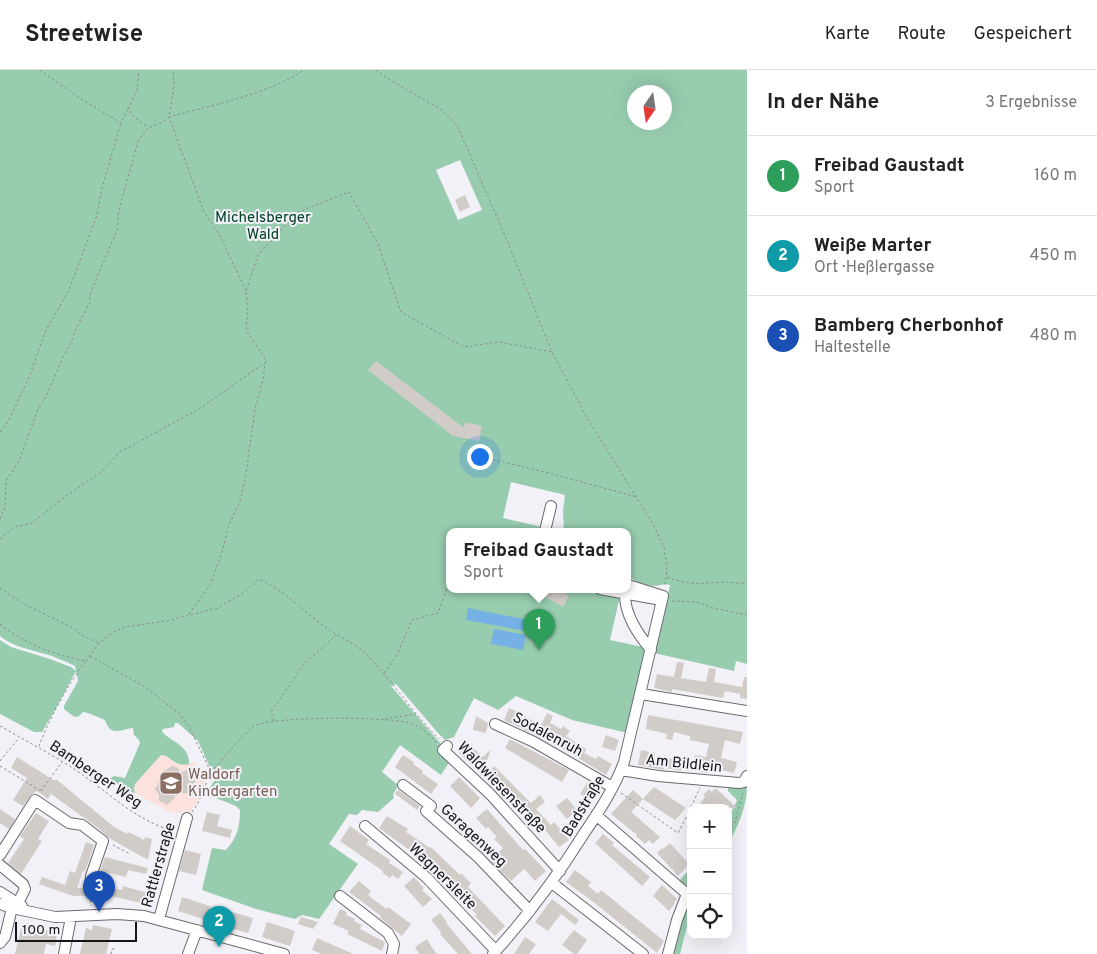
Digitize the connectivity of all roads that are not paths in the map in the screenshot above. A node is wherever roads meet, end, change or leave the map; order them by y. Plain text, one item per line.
1 (551, 506) dead end
2 (546, 528) edge
3 (631, 590) edge
4 (626, 593) edge
5 (651, 650) junction
6 (640, 694) junction
7 (747, 711) edge
8 (495, 724) dead end
9 (445, 748) road end
10 (621, 770) junction
11 (746, 779) edge
12 (403, 785) dead end
13 (612, 787) junction
14 (596, 815) junction
15 (187, 818) road end
16 (365, 826) dead end
17 (0, 855) edge
18 (0, 865) edge
19 (560, 871) junction
20 (552, 883) junction
21 (0, 892) edge
22 (90, 892) road end
23 (340, 896) dead end
24 (0, 904) edge
25 (15, 906) junction
26 (530, 912) junction
27 (71, 917) junction
28 (159, 920) junction
29 (197, 930) junction
30 (0, 943) edge
31 (495, 952) edge
32 (64, 954) edge
33 (188, 954) edge
34 (284, 954) edge
35 (392, 954) edge
36 (643, 954) edge
37 (668, 954) edge

1 - 2 street
3 - 5 street, Badstraße
4 - 5 street
5 - 6 street, Badstraße
6 - 7 street
6 - 10 street, Badstraße
8 - 13 street, Sodalenruh
9 - 19 street, Waldwiesenstraße
10 - 11 street, Am Bildlein
10 - 13 street, Badstraße
12 - 26 street, Garagenweg
13 - 14 street, Badstraße
14 - 19 street, Badstraße
14 - 37 street
15 - 28 street, Rattlerstraße
16 - 31 street, Wagnersleite
17 - 22 street
18 - 25 street
19 - 20 street, Badstraße
20 - 26 street, Badstraße
20 - 36 street
21 - 25 street
23 - 35 street
24 - 25 street
25 - 27 street
25 - 30 street
26 - 31 street, Badstraße
27 - 28 street
27 - 32 street
28 - 29 street
29 - 33 street
29 - 34 street

